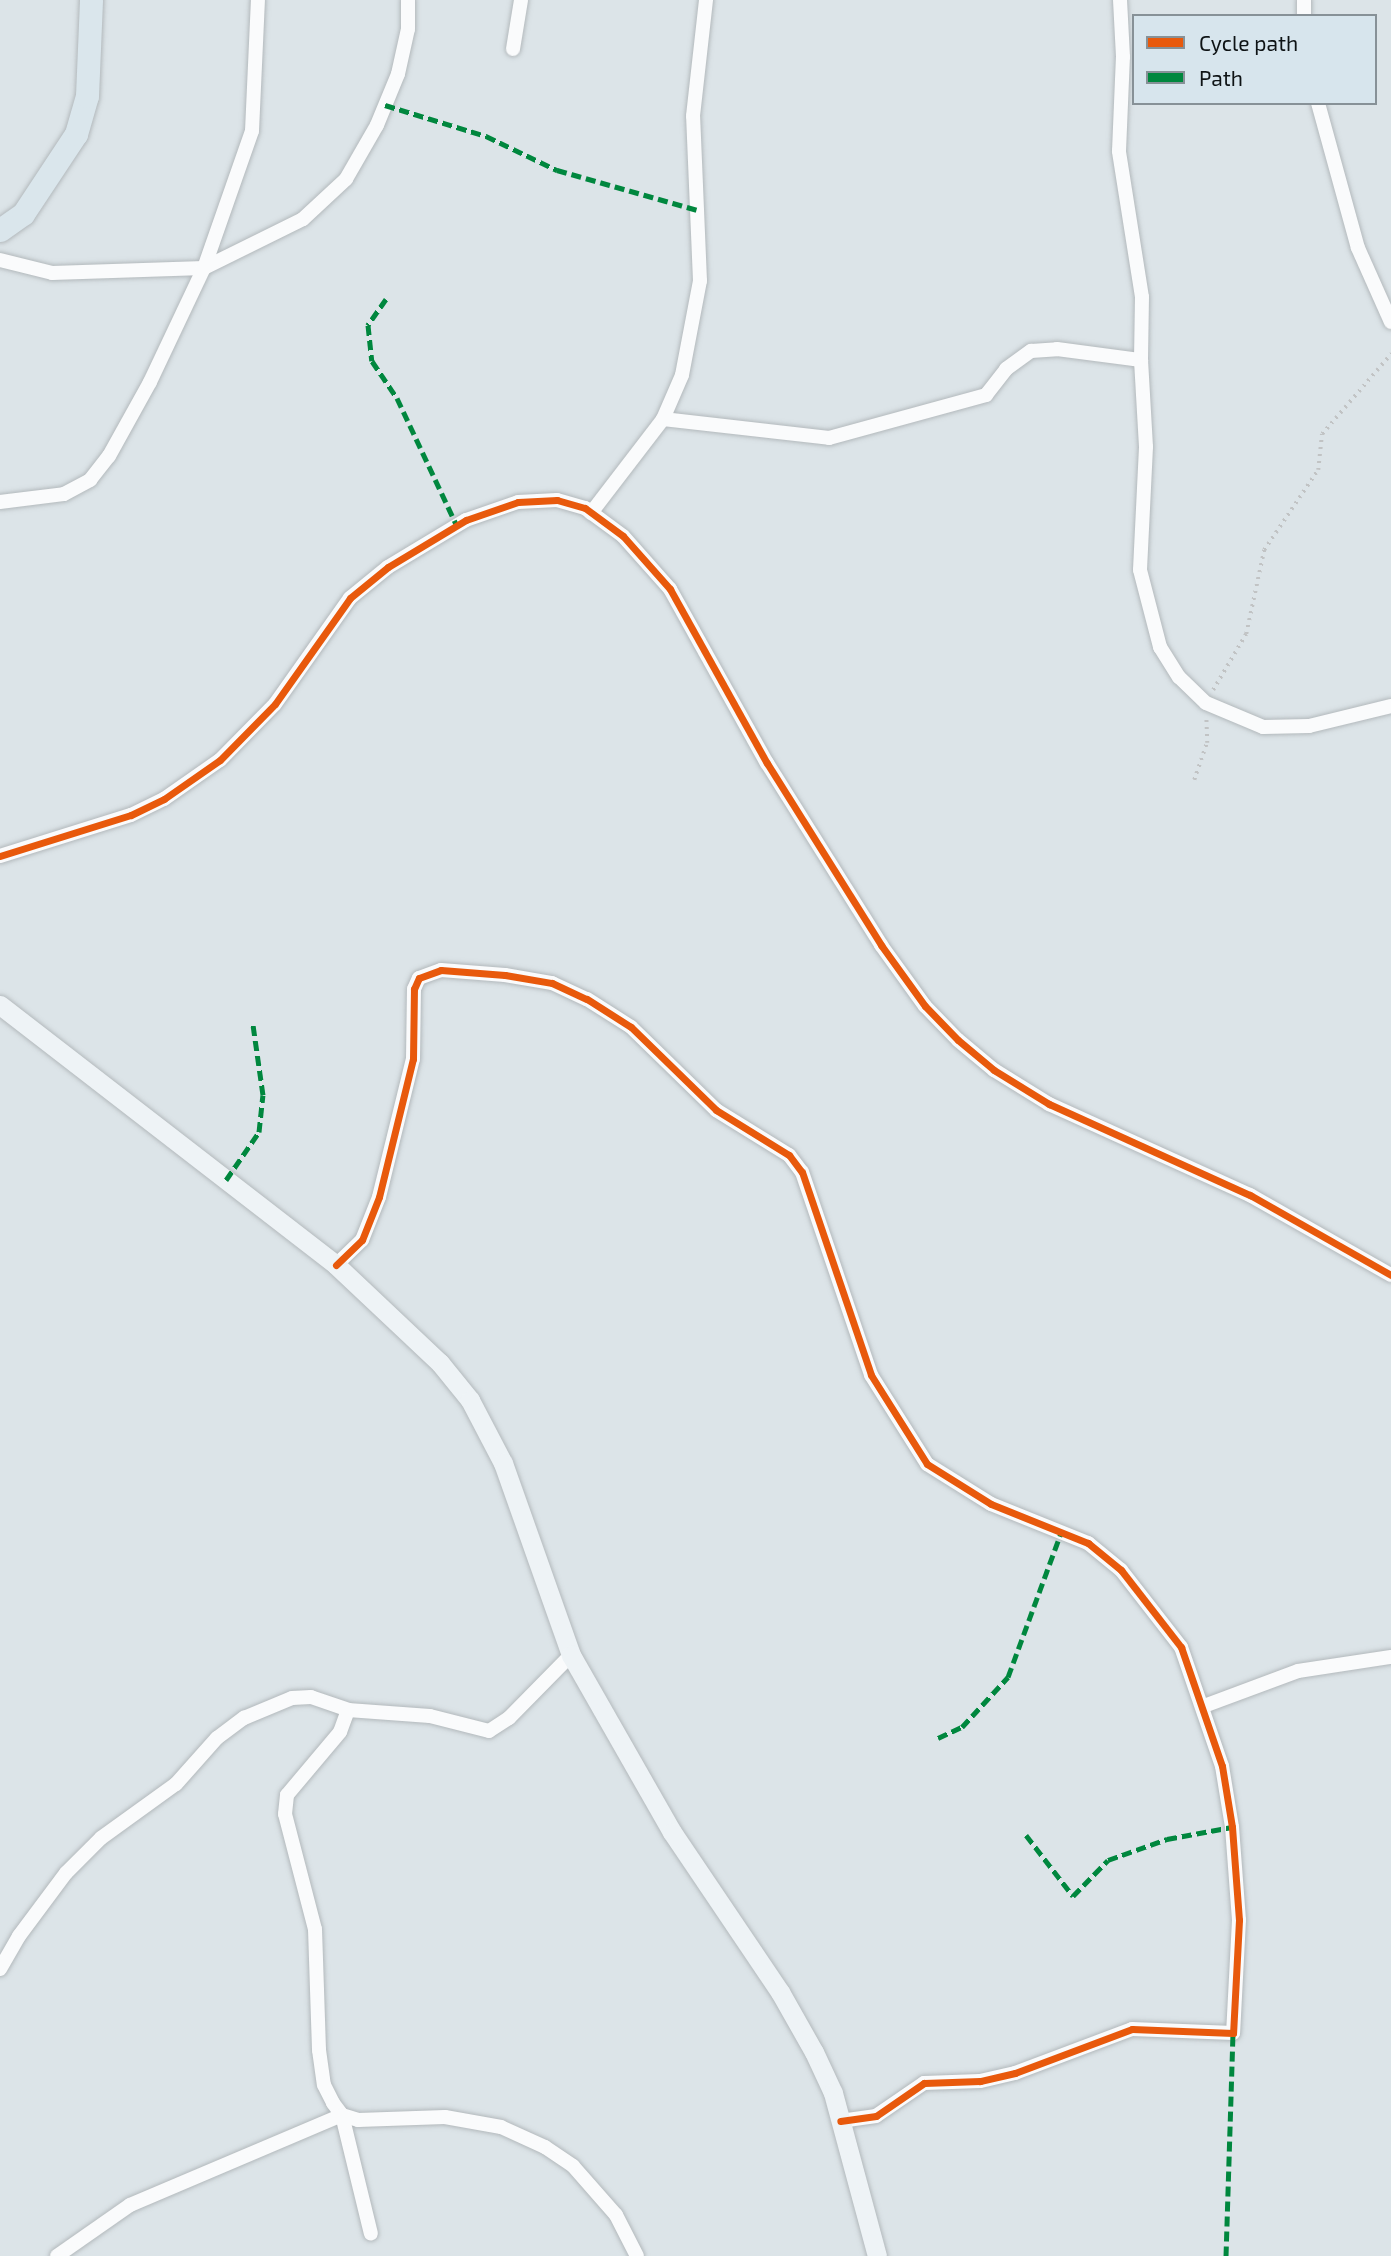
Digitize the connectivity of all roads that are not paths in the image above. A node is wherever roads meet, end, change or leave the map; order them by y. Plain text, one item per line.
1 (91, 0) edge
2 (258, 0) edge
3 (408, 0) edge
4 (521, 0) edge
5 (706, 0) edge
6 (1120, 0) edge
7 (513, 50) dead end
8 (1319, 105) edge
9 (0, 230) edge
10 (0, 260) edge
11 (204, 268) junction
12 (1391, 322) edge
13 (1141, 360) junction
14 (663, 419) junction
15 (0, 502) edge
16 (591, 513) junction
17 (1391, 706) edge
18 (0, 856) edge
19 (0, 1005) edge
20 (336, 1265) junction
21 (1391, 1275) edge
22 (571, 1655) junction
23 (1391, 1657) edge
24 (1204, 1706) junction
25 (348, 1710) junction
26 (0, 1969) edge
27 (342, 2115) junction
28 (841, 2121) junction
29 (371, 2234) dead end
30 (57, 2256) edge
31 (637, 2256) edge
32 (877, 2256) edge

1 - 9 highway
2 - 11 street
3 - 11 street
4 - 7 street
5 - 14 street
6 - 13 street
8 - 12 street
10 - 11 street
11 - 15 street
13 - 14 street
13 - 17 street
14 - 16 street
16 - 18 street
16 - 21 street
19 - 20 main road
20 - 22 main road
20 - 24 street
22 - 25 street
22 - 28 main road
23 - 24 street
24 - 28 street
25 - 26 street
25 - 27 street
27 - 29 street
27 - 30 street
27 - 31 street
28 - 32 main road

